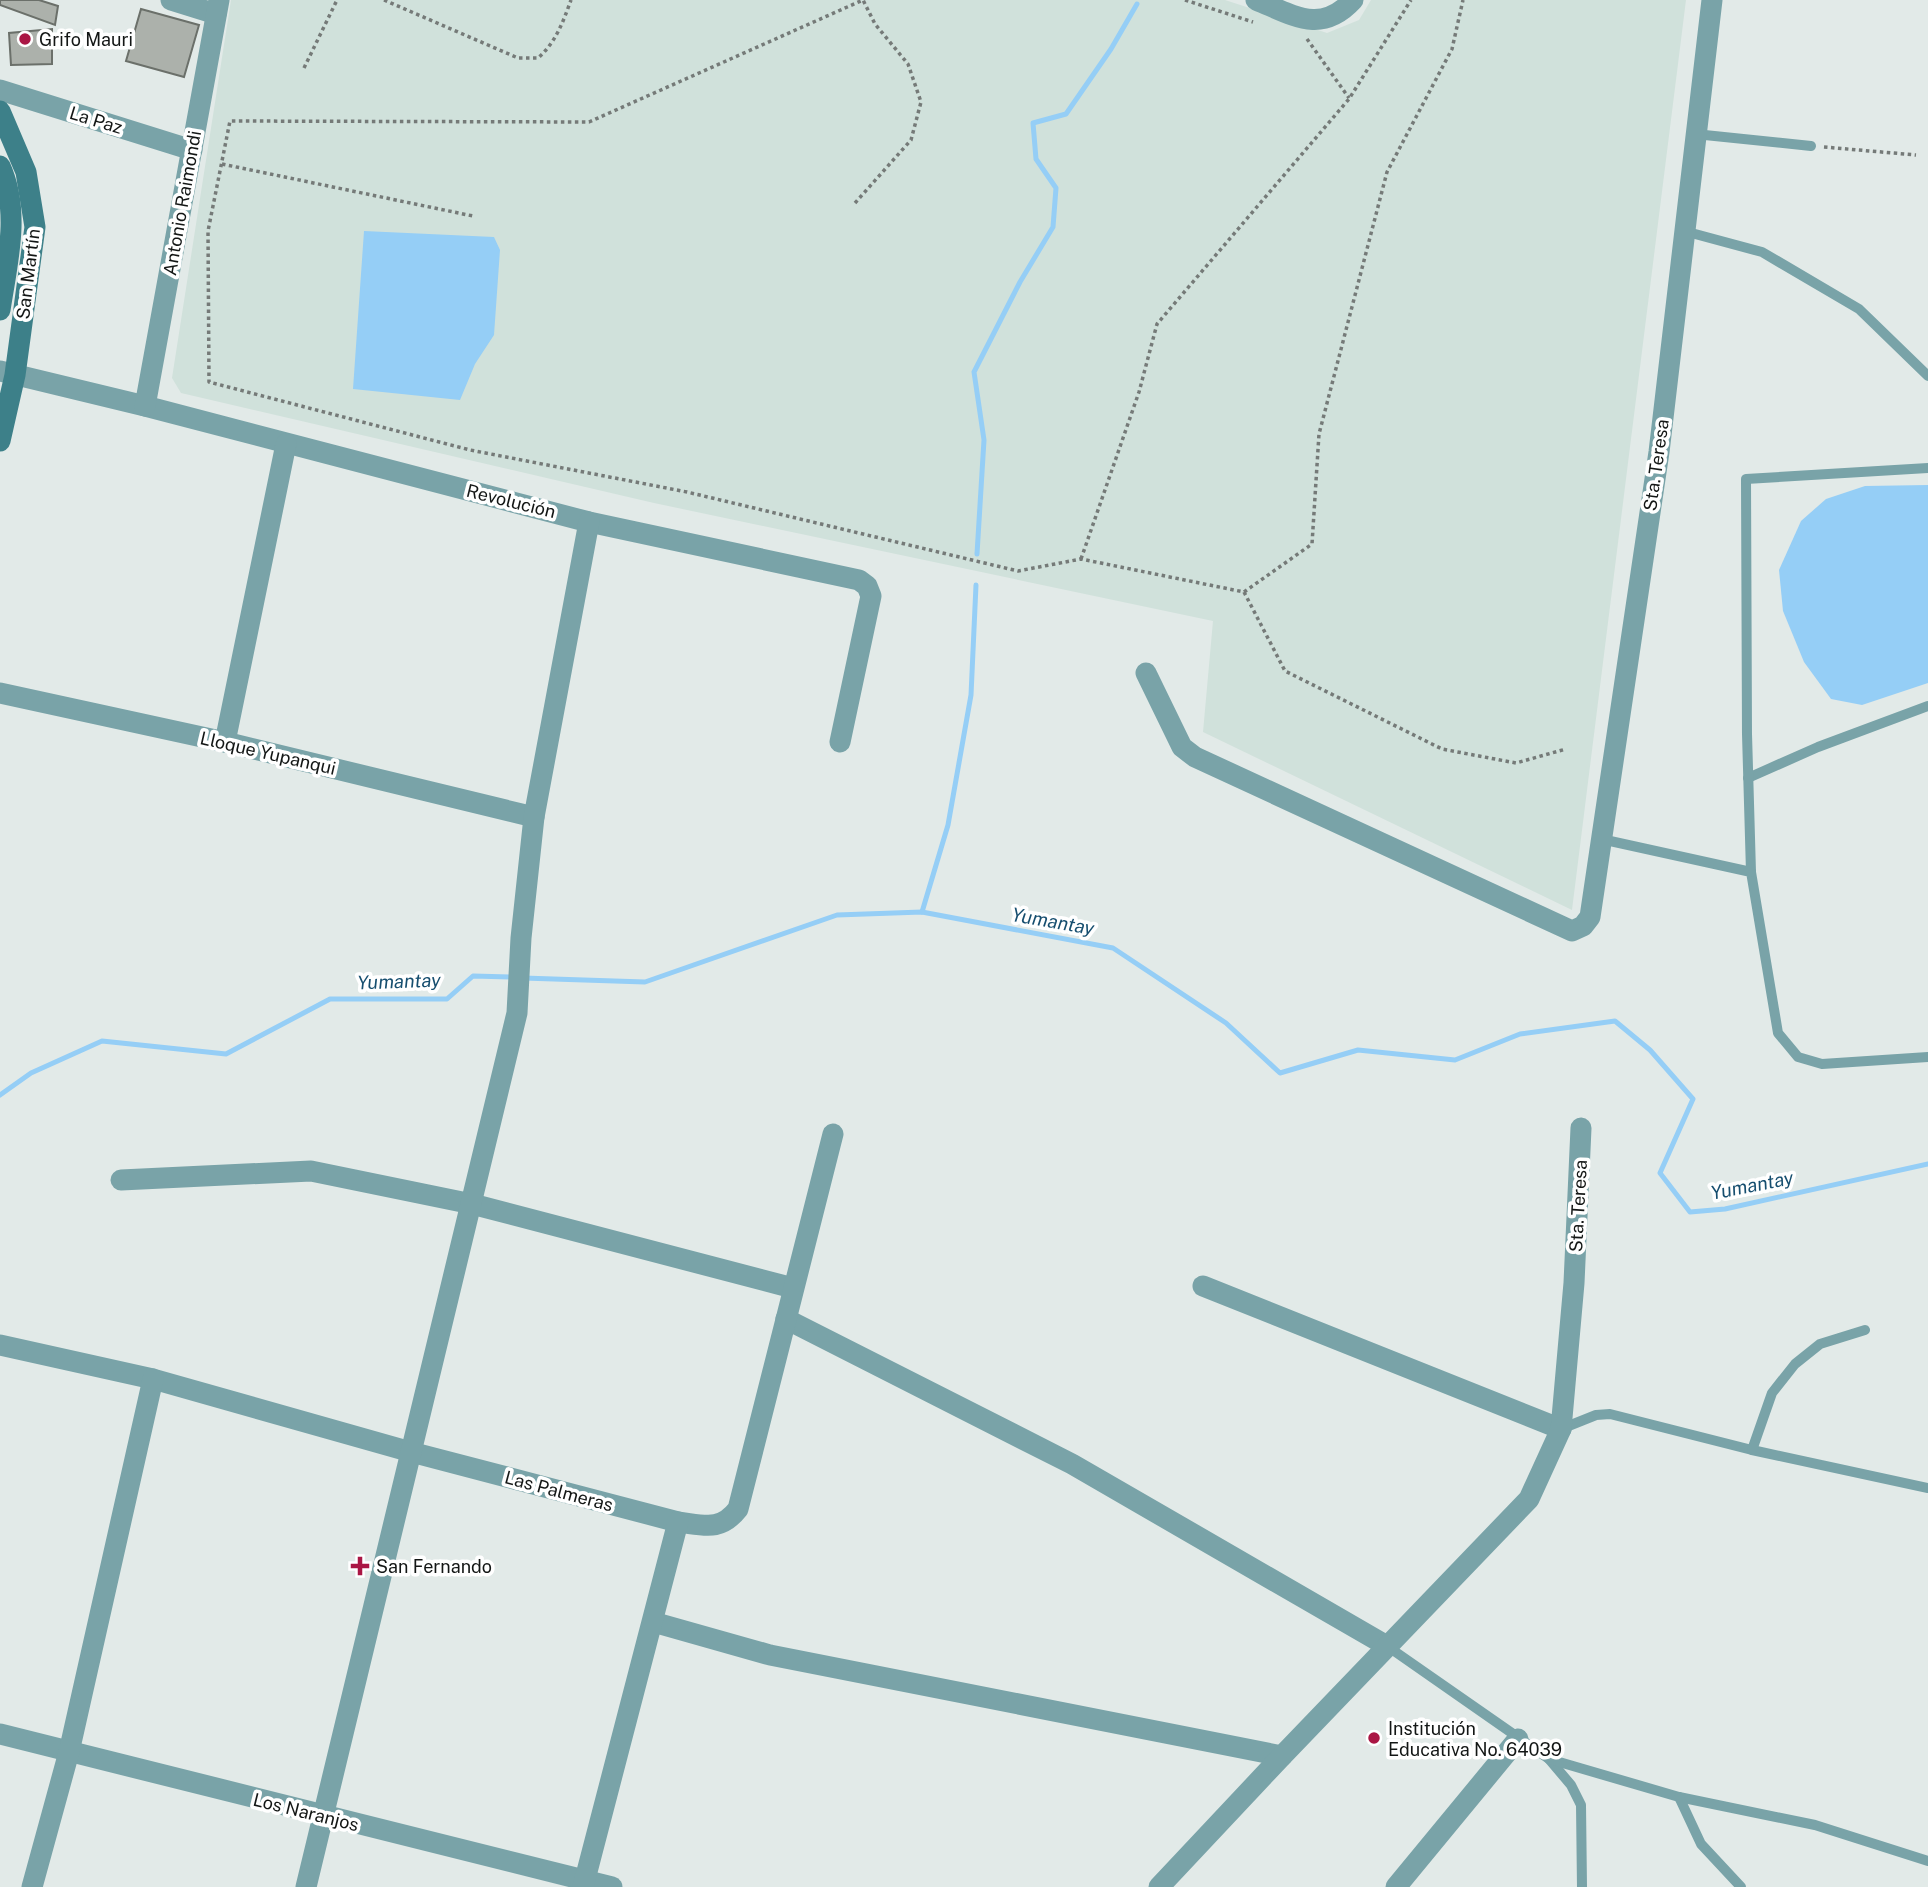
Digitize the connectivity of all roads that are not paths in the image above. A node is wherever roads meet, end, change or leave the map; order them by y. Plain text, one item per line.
1 (172, 0) edge
2 (1256, 0) edge
3 (1353, 0) edge
4 (1712, 0) edge
5 (218, 7) edge
6 (0, 90) edge
7 (0, 111) edge
8 (1695, 134) junction
9 (1811, 146) road end
10 (192, 150) junction
11 (0, 166) edge
12 (6, 226) edge
13 (1684, 231) junction
14 (0, 310) edge
15 (7, 373) edge
16 (1928, 376) edge
17 (145, 407) junction
18 (0, 441) edge
19 (286, 444) junction
20 (1928, 468) edge
21 (589, 522) junction
22 (1146, 673) dead end
23 (0, 693) edge
24 (1928, 706) edge
25 (225, 742) junction
26 (840, 742) dead end
27 (1748, 778) junction
28 (534, 817) junction
29 (1601, 839) junction
30 (1751, 872) junction
31 (1928, 1057) edge
32 (1581, 1128) dead end
33 (833, 1134) dead end
34 (121, 1180) dead end
35 (472, 1204) junction
36 (1203, 1286) dead end
37 (793, 1287) junction
38 (786, 1319) junction
39 (1865, 1331) dead end
40 (0, 1345) edge
41 (153, 1379) junction
42 (1561, 1429) junction
43 (1752, 1450) junction
44 (411, 1452) junction
45 (1928, 1488) edge
46 (678, 1522) junction
47 (653, 1622) junction
48 (1387, 1646) junction
49 (0, 1734) edge
50 (1518, 1739) junction
51 (69, 1752) junction
52 (1282, 1756) junction
53 (1549, 1759) junction
54 (1679, 1797) junction
55 (323, 1816) junction
56 (1928, 1861) edge
57 (584, 1884) edge
58 (32, 1887) edge
59 (306, 1887) edge
60 (612, 1887) edge
61 (1159, 1887) edge
62 (1396, 1887) edge
63 (1582, 1887) edge
64 (1741, 1887) edge

1 - 5 street
2 - 3 street
4 - 8 street, Sta. Teresa
5 - 10 street, Antonio Raimondi
6 - 10 street, La Paz
7 - 15 main road, San Martín
8 - 9 lane
8 - 13 street, Sta. Teresa
10 - 17 street, Antonio Raimondi
11 - 12 main road, San Martín
12 - 14 main road, San Martín
13 - 16 lane
13 - 29 street, Sta. Teresa
15 - 17 street, Revolución
15 - 18 main road, San Martín
17 - 19 street, Revolución
19 - 21 street, Revolución
19 - 25 street
20 - 27 lane
21 - 26 street, Revolución
21 - 28 street
22 - 29 street, Sta. Teresa
23 - 25 street, Lloque Yupanqui
24 - 27 lane
25 - 28 street, Lloque Yupanqui
27 - 30 lane
28 - 35 street
29 - 30 lane
30 - 31 lane
32 - 42 street, Sta. Teresa
33 - 37 street, Las Palmeras
34 - 35 street
35 - 37 street
35 - 44 street
36 - 42 street
37 - 38 street, Las Palmeras
38 - 46 street, Las Palmeras
38 - 48 street
39 - 43 lane
40 - 41 street, Las Palmeras
41 - 44 street, Las Palmeras
41 - 51 street
42 - 43 lane
42 - 48 street, Sta. Teresa
43 - 45 lane
44 - 46 street, Las Palmeras
44 - 55 street
46 - 47 street
47 - 52 street
47 - 57 street
48 - 50 lane
48 - 52 street, Sta. Teresa
49 - 51 street, Los Naranjos
50 - 53 lane
50 - 62 street
51 - 55 street, Los Naranjos
51 - 58 street
52 - 61 street, Sta. Teresa
53 - 54 lane
53 - 63 lane
54 - 56 lane
54 - 64 lane
55 - 57 street, Los Naranjos
55 - 59 street
57 - 60 street, Los Naranjos

